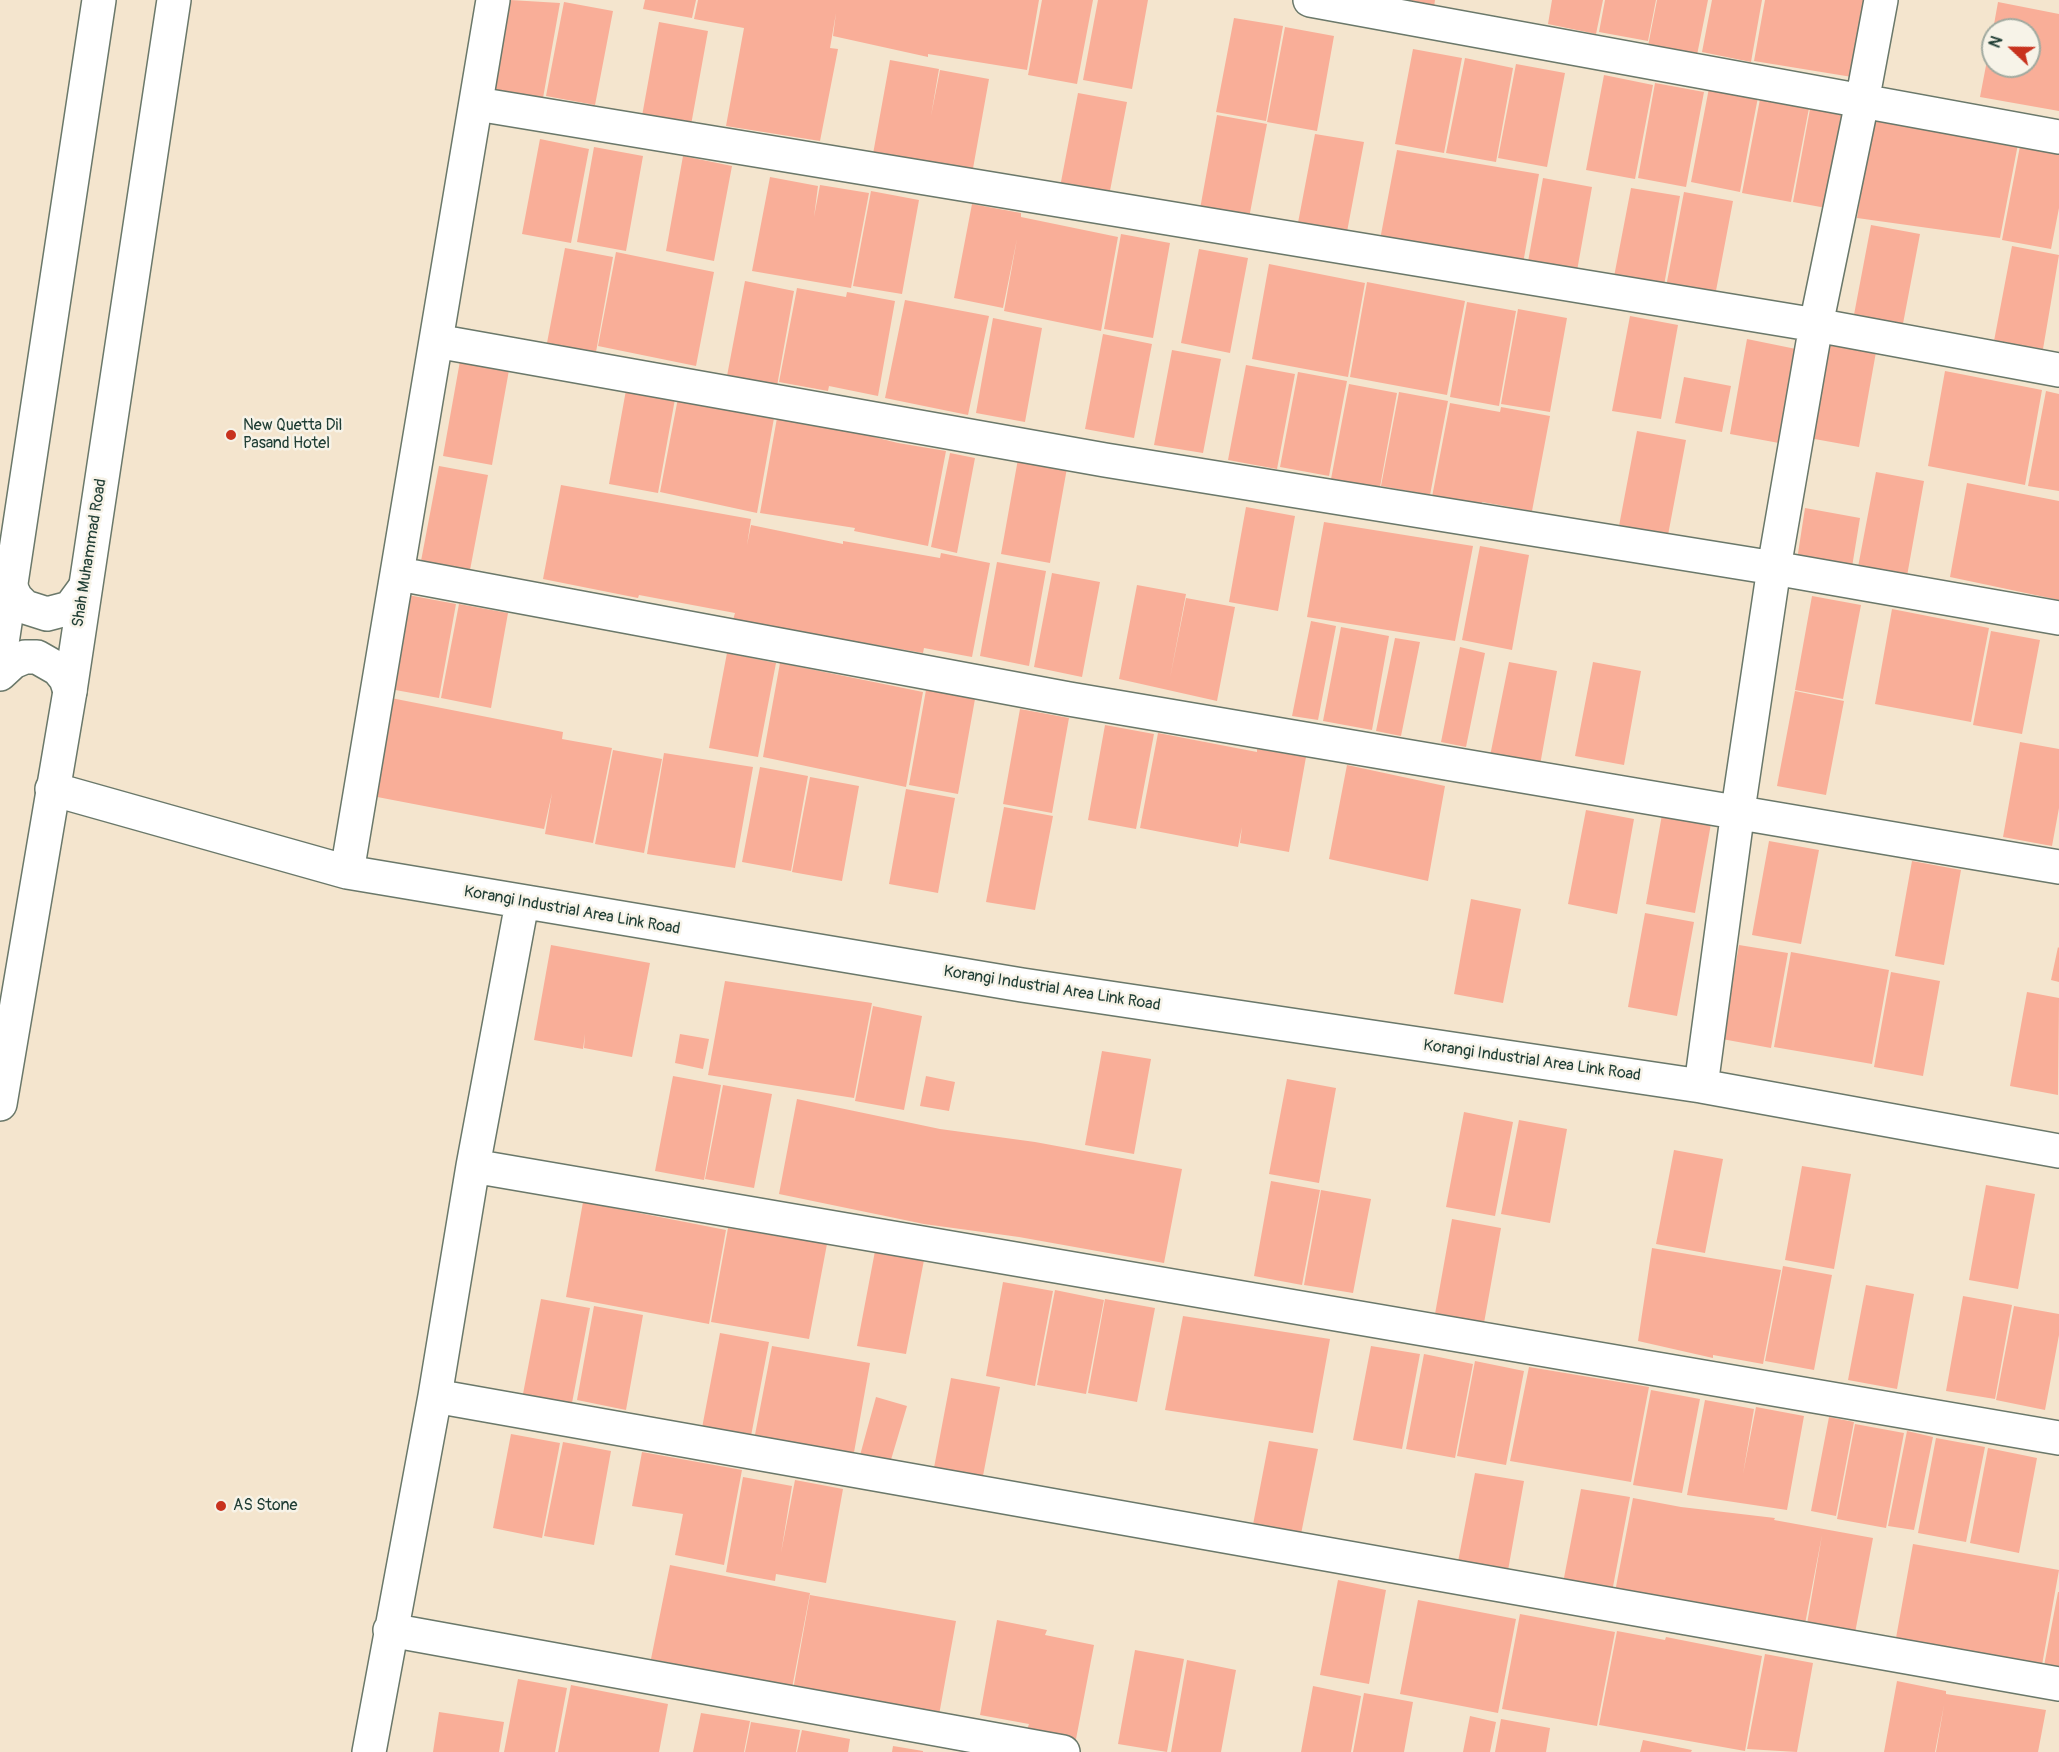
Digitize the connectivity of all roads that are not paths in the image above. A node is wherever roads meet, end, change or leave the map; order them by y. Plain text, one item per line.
1 (99, 0) edge
2 (174, 0) edge
3 (493, 0) edge
4 (1310, 0) edge
5 (1881, 0) edge
6 (1862, 102) junction
7 (477, 104) junction
8 (2059, 137) edge
9 (1815, 326) junction
10 (436, 341) junction
11 (2059, 370) edge
12 (1774, 568) junction
13 (399, 574) junction
14 (11, 588) junction
15 (84, 589) junction
16 (2059, 618) edge
17 (0, 656) edge
18 (0, 674) edge
19 (69, 691) junction
20 (52, 789) junction
21 (1738, 810) junction
22 (2059, 867) edge
23 (347, 872) junction
24 (522, 903) junction
25 (1701, 1086) junction
26 (0, 1104) edge
27 (2059, 1151) edge
28 (473, 1166) junction
29 (435, 1396) junction
30 (2059, 1438) edge
31 (390, 1630) junction
32 (2059, 1684) edge
33 (369, 1752) edge
34 (1064, 1752) edge

1 - 14 street
2 - 15 street, Shah Muhammad Road
3 - 7 street
4 - 6 street
5 - 6 street
6 - 8 street
6 - 9 street
7 - 9 street
7 - 10 street
9 - 11 street
9 - 12 street
10 - 12 street
10 - 13 street
12 - 16 street
12 - 21 street
13 - 21 street
13 - 23 street
14 - 15 street
14 - 17 street
15 - 19 street, Shah Muhammad Road
18 - 19 street
19 - 20 street, Shah Muhammad Road
20 - 23 street, Korangi Industrial Area Link Road
20 - 26 street, Shah Muhammad Road
21 - 22 street
21 - 25 street
23 - 24 street, Korangi Industrial Area Link Road
24 - 25 street, Korangi Industrial Area Link Road
24 - 28 street
25 - 27 street, Korangi Industrial Area Link Road
28 - 29 street
28 - 30 street
29 - 31 street
29 - 32 street
31 - 33 street
31 - 34 street

